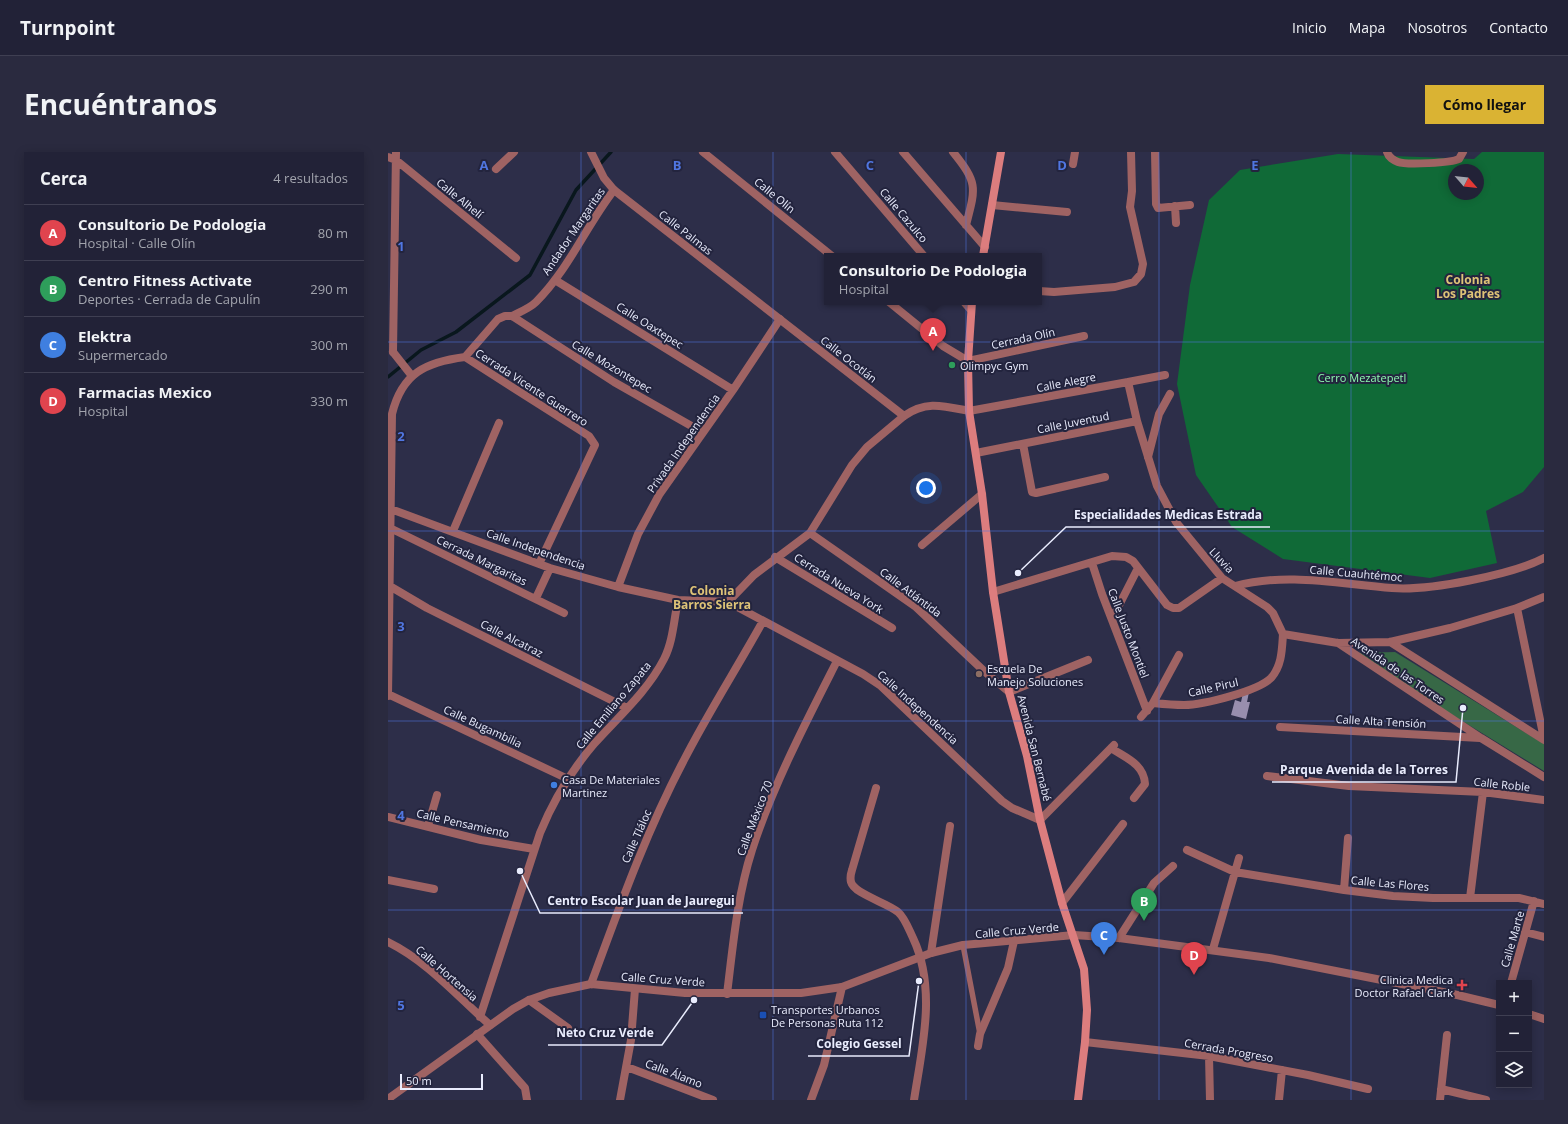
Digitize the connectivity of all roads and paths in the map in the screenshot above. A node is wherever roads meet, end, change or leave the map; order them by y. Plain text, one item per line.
1 (514, 152) edge
2 (591, 152) edge
3 (703, 152) edge
4 (835, 152) edge
5 (903, 152) edge
6 (952, 152) edge
7 (1001, 152) edge
8 (1075, 152) edge
9 (1131, 152) edge
10 (1155, 152) edge
11 (1387, 152) edge
12 (1463, 152) edge
13 (396, 156) edge
14 (388, 157) edge
15 (1073, 164) dead end
16 (496, 169) dead end
17 (614, 190) junction
18 (992, 205) junction
19 (1190, 205) dead end
20 (1175, 206) junction
21 (1067, 212) dead end
22 (1176, 223) dead end
23 (966, 225) junction
24 (984, 247) junction
25 (828, 253) edge
26 (921, 253) edge
27 (983, 253) edge
28 (516, 258) dead end
29 (555, 280) junction
30 (1042, 291) edge
31 (893, 305) edge
32 (971, 305) edge
33 (512, 316) junction
34 (780, 319) junction
35 (1084, 336) dead end
36 (465, 357) junction
37 (968, 362) junction
38 (410, 373) junction
39 (1165, 374) dead end
40 (1128, 382) junction
41 (733, 390) junction
42 (1170, 394) dead end
43 (969, 411) junction
44 (904, 416) junction
45 (1137, 421) junction
46 (499, 423) dead end
47 (702, 432) junction
48 (1023, 444) junction
49 (976, 453) junction
50 (1148, 457) junction
51 (1105, 477) dead end
52 (982, 494) junction
53 (389, 509) edge
54 (390, 528) junction
55 (453, 532) junction
56 (810, 533) junction
57 (922, 545) dead end
58 (776, 557) junction
59 (1544, 558) edge
60 (1092, 563) junction
61 (539, 564) junction
62 (550, 568) junction
63 (1138, 568) junction
64 (1222, 578) junction
65 (388, 585) edge
66 (1235, 586) junction
67 (618, 587) junction
68 (993, 592) junction
69 (1544, 597) edge
70 (536, 598) junction
71 (678, 600) junction
72 (728, 602) junction
73 (1518, 608) junction
74 (564, 613) dead end
75 (1112, 619) junction
76 (764, 621) junction
77 (892, 628) dead end
78 (1282, 634) junction
79 (1390, 642) junction
80 (1338, 643) junction
81 (1179, 655) dead end
82 (1088, 660) dead end
83 (837, 661) junction
84 (1010, 692) junction
85 (388, 695) edge
86 (1153, 703) junction
87 (627, 708) junction
88 (1280, 727) dead end
89 (1481, 738) junction
90 (1544, 739) edge
91 (1267, 776) dead end
92 (1544, 777) edge
93 (568, 779) junction
94 (876, 788) dead end
95 (1483, 792) junction
96 (436, 795) dead end
97 (1134, 798) dead end
98 (1544, 800) edge
99 (388, 817) edge
100 (1040, 820) junction
101 (1123, 824) dead end
102 (428, 826) junction
103 (950, 826) dead end
104 (1348, 838) dead end
105 (534, 849) junction
106 (1187, 850) dead end
107 (1239, 858) dead end
108 (1173, 866) dead end
109 (1235, 872) junction
110 (388, 880) edge
111 (434, 889) dead end
112 (1344, 890) junction
113 (1470, 898) junction
114 (1534, 901) junction
115 (1062, 903) junction
116 (1544, 904) edge
117 (1525, 932) junction
118 (1074, 935) junction
119 (1119, 938) junction
120 (1544, 938) edge
121 (1014, 941) junction
122 (388, 942) edge
123 (963, 946) junction
124 (1213, 949) junction
125 (930, 953) junction
126 (921, 958) junction
127 (1512, 980) edge
128 (592, 984) junction
129 (842, 987) junction
130 (635, 990) junction
131 (727, 994) junction
132 (529, 1000) junction
133 (1496, 1004) edge
134 (1532, 1015) edge
135 (480, 1016) junction
136 (1544, 1019) edge
137 (490, 1024) junction
138 (568, 1028) dead end
139 (477, 1034) junction
140 (980, 1034) junction
141 (1447, 1035) dead end
142 (1085, 1042) junction
143 (978, 1046) dead end
144 (1209, 1056) junction
145 (627, 1067) junction
146 (1282, 1070) junction
147 (1368, 1089) dead end
148 (1442, 1089) junction
149 (388, 1099) edge
150 (1081, 1099) edge
151 (527, 1100) edge
152 (620, 1100) edge
153 (713, 1100) edge
154 (811, 1100) edge
155 (914, 1100) edge
156 (1210, 1100) edge
157 (1279, 1100) edge
158 (1440, 1100) edge
159 (1486, 1100) edge

1 - 16 street
2 - 17 street, Calle Palmas
3 - 25 street, Calle Olín
4 - 26 street, Calle Cazulco
5 - 23 street
6 - 23 street
7 - 18 main road
8 - 15 street
9 - 30 street
10 - 20 street
11 - 12 street
13 - 14 street, Calle Alhelí
13 - 28 street, Calle Alhelí
13 - 38 street
17 - 29 street, Andador Margaritas
17 - 34 street, Calle Palmas
18 - 21 street
18 - 24 main road
19 - 20 street
20 - 22 street
23 - 24 street
24 - 27 main road
29 - 33 street, Andador Margaritas
29 - 41 street, Calle Oaxtepec
31 - 37 street
32 - 37 main road, Avenida San Bernabé
33 - 36 street, Andador Margaritas
33 - 47 street, Calle Mozontepec
34 - 41 street, Privada Independencia
34 - 44 street, Calle Ocotlán
35 - 37 street, Cerrada Olín
36 - 38 street
36 - 61 street, Cerrada Vicente Guerrero
37 - 43 main road, Avenida San Bernabé
38 - 53 street
39 - 40 street, Calle Alegre
40 - 43 street, Calle Alegre
40 - 45 street
41 - 47 street, Privada Independencia
42 - 50 street
43 - 44 street
43 - 49 main road, Avenida San Bernabé
44 - 56 street
45 - 48 street, Calle Juventud
45 - 50 street
46 - 55 street
47 - 67 street, Privada Independencia
48 - 49 street, Calle Juventud
48 - 51 street
49 - 52 main road, Avenida San Bernabé
50 - 64 street, Lluvia
52 - 57 street
52 - 68 main road, Avenida San Bernabé
53 - 54 street
53 - 55 street, Calle Independencia
54 - 65 street
54 - 70 street, Cerrada Margaritas
55 - 61 street, Calle Independencia
56 - 58 street
56 - 84 street, Calle Atlántida
58 - 72 street
58 - 77 street, Cerrada Nueva York
59 - 66 street, Calle Cuauhtémoc
60 - 63 street
60 - 68 street
60 - 75 street, Calle Justo Montiel
61 - 62 street, Calle Independencia
62 - 67 street, Calle Independencia
62 - 70 street
63 - 64 street
63 - 75 street
64 - 66 street, Lluvia
65 - 85 street
65 - 87 street, Calle Alcatraz
66 - 78 street, Lluvia
67 - 71 street, Calle Independencia
68 - 84 main road, Avenida San Bernabé
69 - 73 street
70 - 74 street, Cerrada Margaritas
71 - 72 street
71 - 87 street, Calle Emiliano Zapata
72 - 76 street, Calle Independencia
73 - 79 street
73 - 90 street
75 - 86 street, Calle Justo Montiel
76 - 83 street, Calle Independencia
76 - 128 street, Calle Tláloc
78 - 80 street
78 - 86 street, Calle Pirul
79 - 80 street, Avenida de las Torres
79 - 90 street, Avenida de las Torres
80 - 89 street, Avenida de las Torres
81 - 86 street
82 - 84 street
83 - 100 street, Calle Independencia
83 - 131 street, Calle México 70
84 - 100 main road, Avenida San Bernabé
85 - 93 street, Calle Bugambilia
87 - 93 street, Calle Emiliano Zapata
88 - 89 street, Calle Alta Tensión
89 - 92 street, Avenida de las Torres
91 - 95 street, Calle Roble
93 - 105 street, Calle Emiliano Zapata
94 - 126 street
95 - 98 street, Calle Roble
95 - 113 street
96 - 102 street
97 - 100 street
99 - 102 street, Calle Pensamiento
100 - 115 main road, Avenida San Bernabé
101 - 115 street
102 - 105 street, Calle Pensamiento
103 - 125 street
104 - 112 street
105 - 135 street, Calle Emiliano Zapata
106 - 109 street, Calle Las Flores
107 - 109 street
108 - 119 street
109 - 112 street, Calle Las Flores
109 - 124 street
110 - 111 street
112 - 113 street, Calle Las Flores
113 - 114 street, Calle Las Flores
114 - 116 street, Calle Las Flores
114 - 117 street, Calle Marte
115 - 118 main road, Avenida San Bernabé
117 - 120 street
117 - 127 street, Calle Marte
118 - 119 street, Calle Cruz Verde
118 - 121 street, Calle Cruz Verde
118 - 142 main road, Avenida San Bernabé
119 - 124 street, Calle Cruz Verde
121 - 123 street, Calle Cruz Verde
121 - 140 street
122 - 135 street, Calle Hortensia
123 - 125 street, Calle Cruz Verde
123 - 140 lane, Calle Cruz Verde
124 - 133 street, Calle Cruz Verde
125 - 126 street, Calle Cruz Verde
126 - 129 street, Calle Cruz Verde
126 - 155 street
128 - 130 street, Calle Cruz Verde
128 - 132 street, Calle Cruz Verde
129 - 131 street, Calle Cruz Verde
129 - 154 street
130 - 131 street, Calle Cruz Verde
130 - 145 street
132 - 137 street, Calle Cruz Verde
132 - 138 street
134 - 136 street
135 - 137 street, Calle Hortensia
137 - 139 street, Calle Cruz Verde
139 - 149 street, Calle Cruz Verde
139 - 151 street
140 - 143 street
141 - 148 street
142 - 144 street, Cerrada Progreso
142 - 150 main road, Avenida San Bernabé
144 - 146 street, Cerrada Progreso
144 - 156 street
145 - 152 street
145 - 153 street, Calle Álamo
146 - 147 street, Cerrada Progreso
146 - 157 street
148 - 158 street
148 - 159 street

